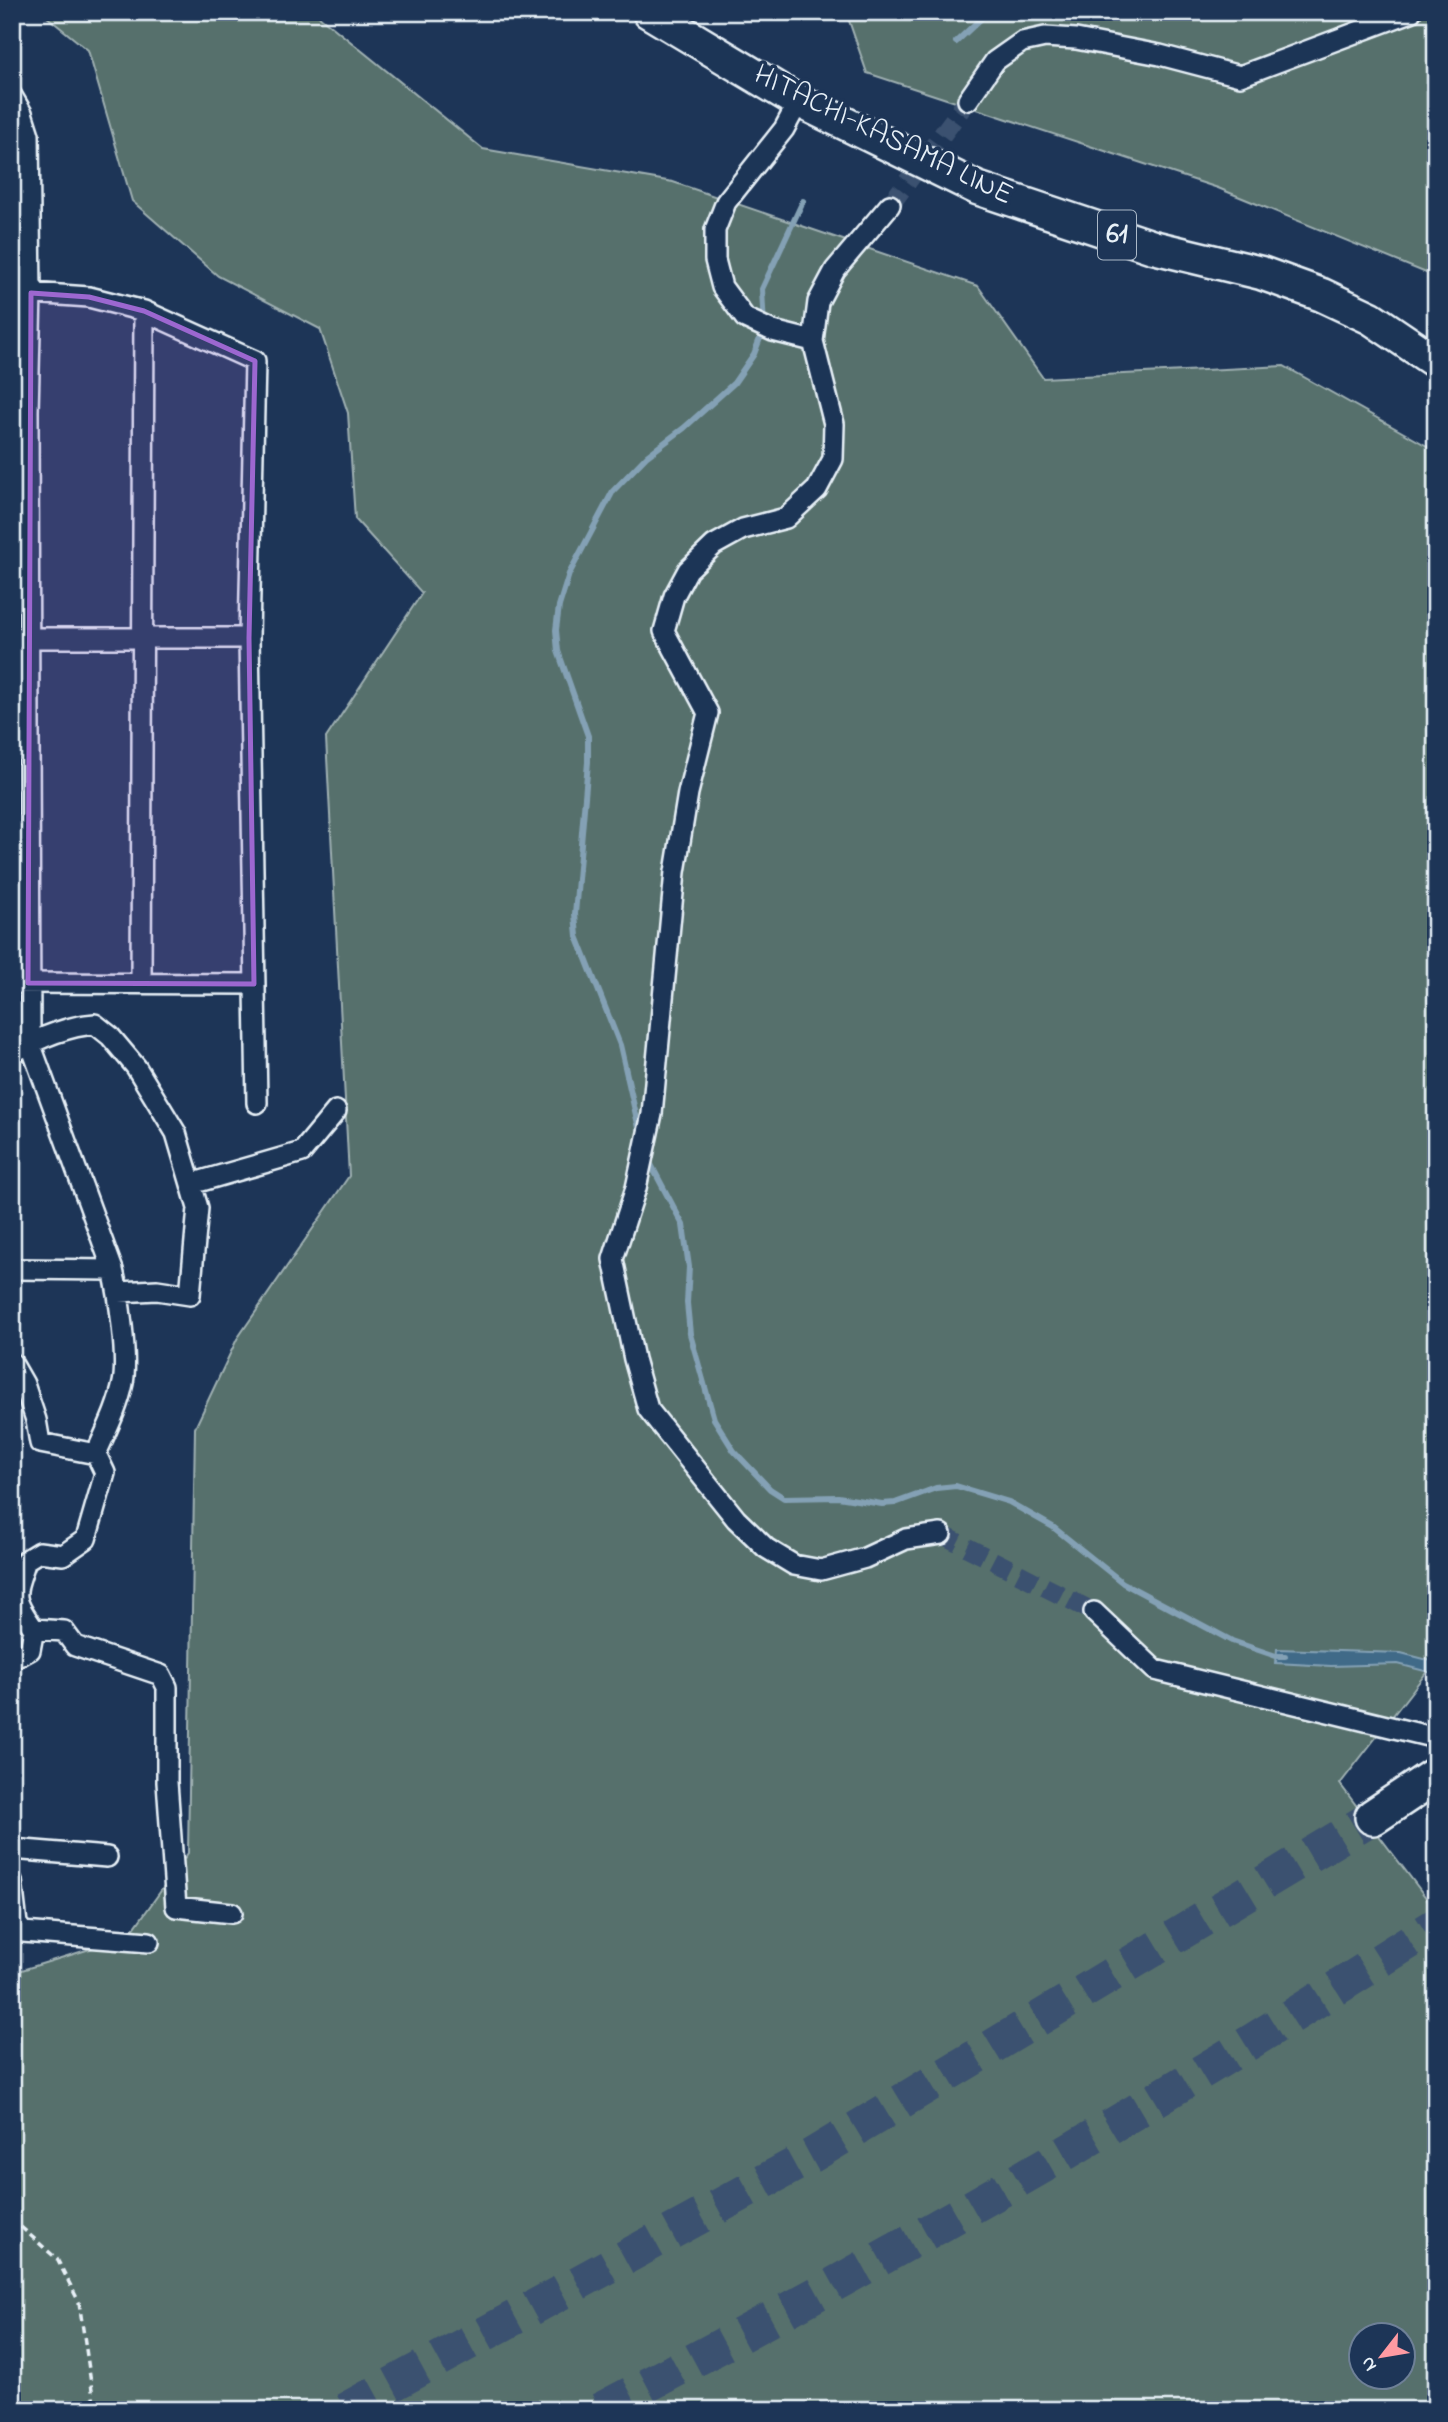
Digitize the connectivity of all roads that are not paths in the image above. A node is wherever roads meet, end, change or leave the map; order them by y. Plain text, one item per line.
1 (649, 12) edge
2 (1411, 12) edge
3 (12, 96) edge
4 (968, 100) tunnel mouth
5 (799, 101) junction
6 (890, 205) tunnel mouth
7 (22, 293) edge
8 (144, 311) junction
9 (813, 341) junction
10 (1436, 362) edge
11 (20, 411) edge
12 (20, 528) edge
13 (21, 638) edge
14 (142, 638) junction
15 (249, 638) junction
16 (141, 982) junction
17 (20, 983) edge
18 (254, 984) junction
19 (21, 1048) edge
20 (257, 1103) dead end
21 (336, 1111) dead end
22 (191, 1184) junction
23 (12, 1269) edge
24 (113, 1270) junction
25 (119, 1292) junction
26 (12, 1363) edge
27 (18, 1385) edge
28 (96, 1454) junction
29 (941, 1534) tunnel mouth
30 (1094, 1612) tunnel mouth
31 (34, 1629) junction
32 (12, 1656) edge
33 (1436, 1738) edge
34 (1436, 1775) edge
35 (1382, 1811) tunnel mouth
36 (12, 1849) edge
37 (107, 1857) dead end
38 (12, 1881) edge
39 (232, 1913) dead end
40 (149, 1942) dead end

1 - 5 main road, HITACHI-KASAMA LINE / 61
2 - 4 street
3 - 7 street
5 - 9 street
5 - 10 main road, HITACHI-KASAMA LINE / 61
6 - 9 street
7 - 8 street
7 - 11 street
8 - 14 street
8 - 15 street
9 - 29 street
11 - 12 street
12 - 13 street
13 - 14 street
13 - 17 street
14 - 15 street
14 - 16 street
15 - 18 street
16 - 17 street
16 - 18 street
17 - 19 street
18 - 20 street
19 - 22 street
19 - 24 street
21 - 22 street
22 - 25 street
23 - 24 street
24 - 25 street
25 - 28 street
26 - 27 street
27 - 28 street
28 - 31 street
30 - 33 street
31 - 32 street
31 - 39 street
34 - 35 highway
36 - 37 street
38 - 40 street

